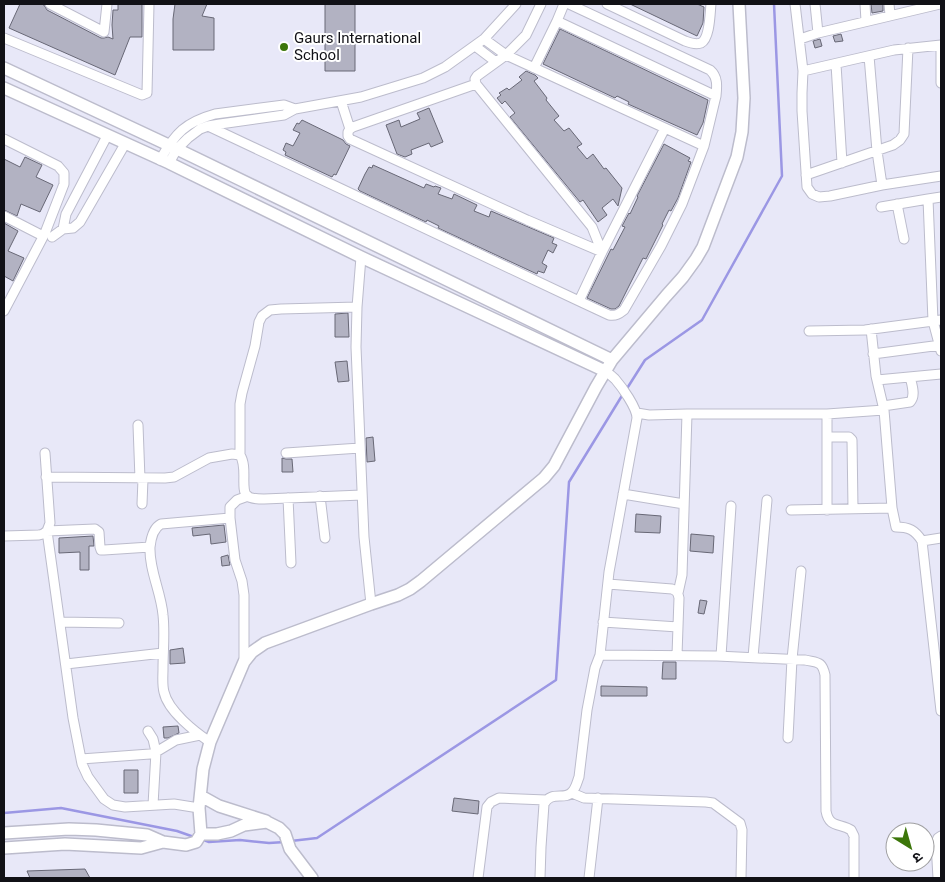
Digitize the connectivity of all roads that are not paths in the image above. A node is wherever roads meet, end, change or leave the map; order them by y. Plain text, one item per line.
1 (50, 4) edge
2 (107, 4) edge
3 (149, 4) edge
4 (516, 4) edge
5 (541, 4) edge
6 (564, 4) edge
7 (569, 4) edge
8 (607, 4) edge
9 (711, 4) edge
10 (739, 4) edge
11 (795, 4) edge
12 (814, 4) edge
13 (865, 4) edge
14 (889, 4) edge
15 (940, 4) edge
16 (890, 16) junction
17 (557, 21) junction
18 (866, 21) junction
19 (818, 33) junction
20 (4, 38) edge
21 (484, 39) junction
22 (800, 40) junction
23 (941, 45) edge
24 (475, 46) junction
25 (908, 48) junction
26 (506, 55) junction
27 (870, 56) junction
28 (496, 62) junction
29 (836, 64) junction
30 (4, 68) edge
31 (534, 68) junction
32 (803, 71) junction
33 (941, 83) edge
34 (476, 84) junction
35 (4, 88) edge
36 (716, 96) junction
37 (341, 101) junction
38 (295, 109) junction
39 (208, 126) junction
40 (665, 128) junction
41 (350, 129) junction
42 (107, 136) junction
43 (4, 139) edge
44 (125, 144) junction
45 (704, 146) junction
46 (172, 147) junction
47 (877, 151) junction
48 (165, 161) junction
49 (842, 163) junction
50 (806, 175) junction
51 (941, 176) edge
52 (882, 185) junction
53 (941, 197) edge
54 (928, 199) junction
55 (897, 204) junction
56 (881, 207) dead end
57 (4, 216) edge
58 (63, 228) junction
59 (46, 236) junction
60 (904, 239) dead end
61 (602, 252) junction
62 (361, 257) junction
63 (937, 299) edge
64 (580, 301) junction
65 (357, 307) junction
66 (4, 311) edge
67 (937, 320) edge
68 (872, 329) junction
69 (809, 331) dead end
70 (941, 347) edge
71 (873, 354) junction
72 (612, 360) junction
73 (610, 374) junction
74 (941, 374) edge
75 (910, 377) junction
76 (877, 380) junction
77 (884, 408) junction
78 (635, 409) junction
79 (686, 414) junction
80 (827, 414) junction
81 (138, 425) dead end
82 (827, 437) junction
83 (360, 448) junction
84 (46, 453) dead end
85 (286, 453) dead end
86 (240, 455) junction
87 (46, 477) junction
88 (141, 479) junction
89 (623, 494) junction
90 (362, 495) junction
91 (248, 496) junction
92 (320, 496) junction
93 (288, 498) junction
94 (767, 500) dead end
95 (142, 504) dead end
96 (684, 504) junction
97 (731, 506) dead end
98 (853, 508) junction
99 (892, 508) junction
100 (791, 510) dead end
101 (827, 510) junction
102 (230, 518) junction
103 (47, 531) junction
104 (4, 536) edge
105 (325, 538) dead end
106 (941, 538) edge
107 (922, 541) junction
108 (150, 547) junction
109 (291, 563) dead end
110 (801, 571) dead end
111 (608, 584) junction
112 (678, 593) junction
113 (371, 604) junction
114 (60, 622) junction
115 (603, 622) junction
116 (119, 623) dead end
117 (678, 627) junction
118 (163, 654) junction
119 (600, 655) junction
120 (677, 656) junction
121 (721, 656) junction
122 (753, 657) junction
123 (792, 659) junction
124 (244, 662) junction
125 (66, 664) junction
126 (941, 710) edge
127 (148, 731) dead end
128 (200, 735) junction
129 (788, 738) dead end
130 (210, 742) junction
131 (153, 753) junction
132 (81, 759) junction
133 (572, 793) junction
134 (201, 796) junction
135 (598, 798) junction
136 (546, 800) junction
137 (153, 805) junction
138 (199, 808) junction
139 (267, 822) junction
140 (4, 833) edge
141 (941, 836) edge
142 (198, 838) junction
143 (163, 842) junction
144 (4, 848) edge
145 (939, 873) edge
146 (312, 878) edge
147 (478, 878) edge
148 (540, 878) edge
149 (588, 878) edge
150 (741, 878) edge
151 (854, 878) edge

1 - 2 street
3 - 20 street
4 - 21 street
5 - 26 street
6 - 17 street
7 - 36 street
8 - 9 street
10 - 72 street
11 - 22 street
12 - 19 street
13 - 18 street
14 - 16 street
15 - 16 street
16 - 18 street
17 - 31 street
17 - 36 street
18 - 19 street
19 - 22 street
21 - 24 street
21 - 26 street
22 - 32 street
23 - 25 street
23 - 33 street
24 - 28 street
24 - 37 street
25 - 27 street
25 - 47 street
26 - 28 street
26 - 31 street
27 - 29 street
27 - 47 street
28 - 34 street
29 - 32 street
29 - 49 street
30 - 46 street
31 - 40 street
32 - 50 street
34 - 41 street
34 - 61 street
35 - 42 street
36 - 45 street
37 - 38 street
37 - 41 street
38 - 39 street
38 - 46 street
39 - 46 street
39 - 64 street
40 - 45 street
40 - 61 street
41 - 61 street
42 - 44 street
42 - 58 street
43 - 59 street
44 - 48 street
44 - 58 street
45 - 64 street
46 - 48 street
46 - 72 street
47 - 49 street
47 - 52 street
48 - 62 street
49 - 50 street
50 - 52 street
51 - 52 street
53 - 54 street
54 - 55 street
54 - 63 street
55 - 56 street
55 - 60 street
57 - 59 street
58 - 59 street
59 - 66 street
61 - 64 street
62 - 65 street
62 - 73 street
63 - 67 street
65 - 83 street
65 - 86 street
67 - 68 street
67 - 70 street
68 - 69 street
68 - 71 street
70 - 71 street
71 - 76 street
72 - 73 street
73 - 78 street
73 - 113 street
74 - 75 street
75 - 76 street
75 - 77 street
76 - 77 street
77 - 80 street
77 - 99 street
78 - 79 street
78 - 89 street
79 - 80 street
79 - 96 street
80 - 82 street
81 - 88 street
82 - 98 street
82 - 101 street
83 - 85 street
83 - 90 street
84 - 87 street
86 - 88 street
86 - 91 street
87 - 88 street
87 - 103 street
88 - 95 street
89 - 96 street
89 - 111 street
90 - 92 street
90 - 113 street
91 - 93 street
91 - 102 street
92 - 93 street
92 - 105 street
93 - 109 street
94 - 122 street
96 - 112 street
97 - 121 street
98 - 99 street
98 - 101 street
99 - 107 street
100 - 101 street
102 - 108 street
102 - 124 street
103 - 104 street
103 - 108 street
103 - 114 street
106 - 107 street
107 - 126 street
108 - 118 street
110 - 123 street
111 - 112 street
111 - 115 street
112 - 117 street
113 - 124 street
114 - 116 street
114 - 125 street
115 - 117 street
115 - 119 street
117 - 120 street
118 - 125 street
118 - 128 street
119 - 120 street
119 - 133 street
120 - 121 street
121 - 122 street
122 - 123 street
123 - 129 street
123 - 151 street
124 - 130 street
125 - 132 street
127 - 131 street
128 - 130 street
128 - 131 street
130 - 134 street
131 - 132 street
131 - 137 street
132 - 137 street
133 - 135 street
133 - 136 street
134 - 138 street
134 - 139 street
135 - 149 street
135 - 150 street
136 - 147 street
136 - 148 street
137 - 138 street
138 - 142 street
139 - 142 street
139 - 146 street
140 - 143 street
141 - 145 street
142 - 143 street
143 - 144 street

